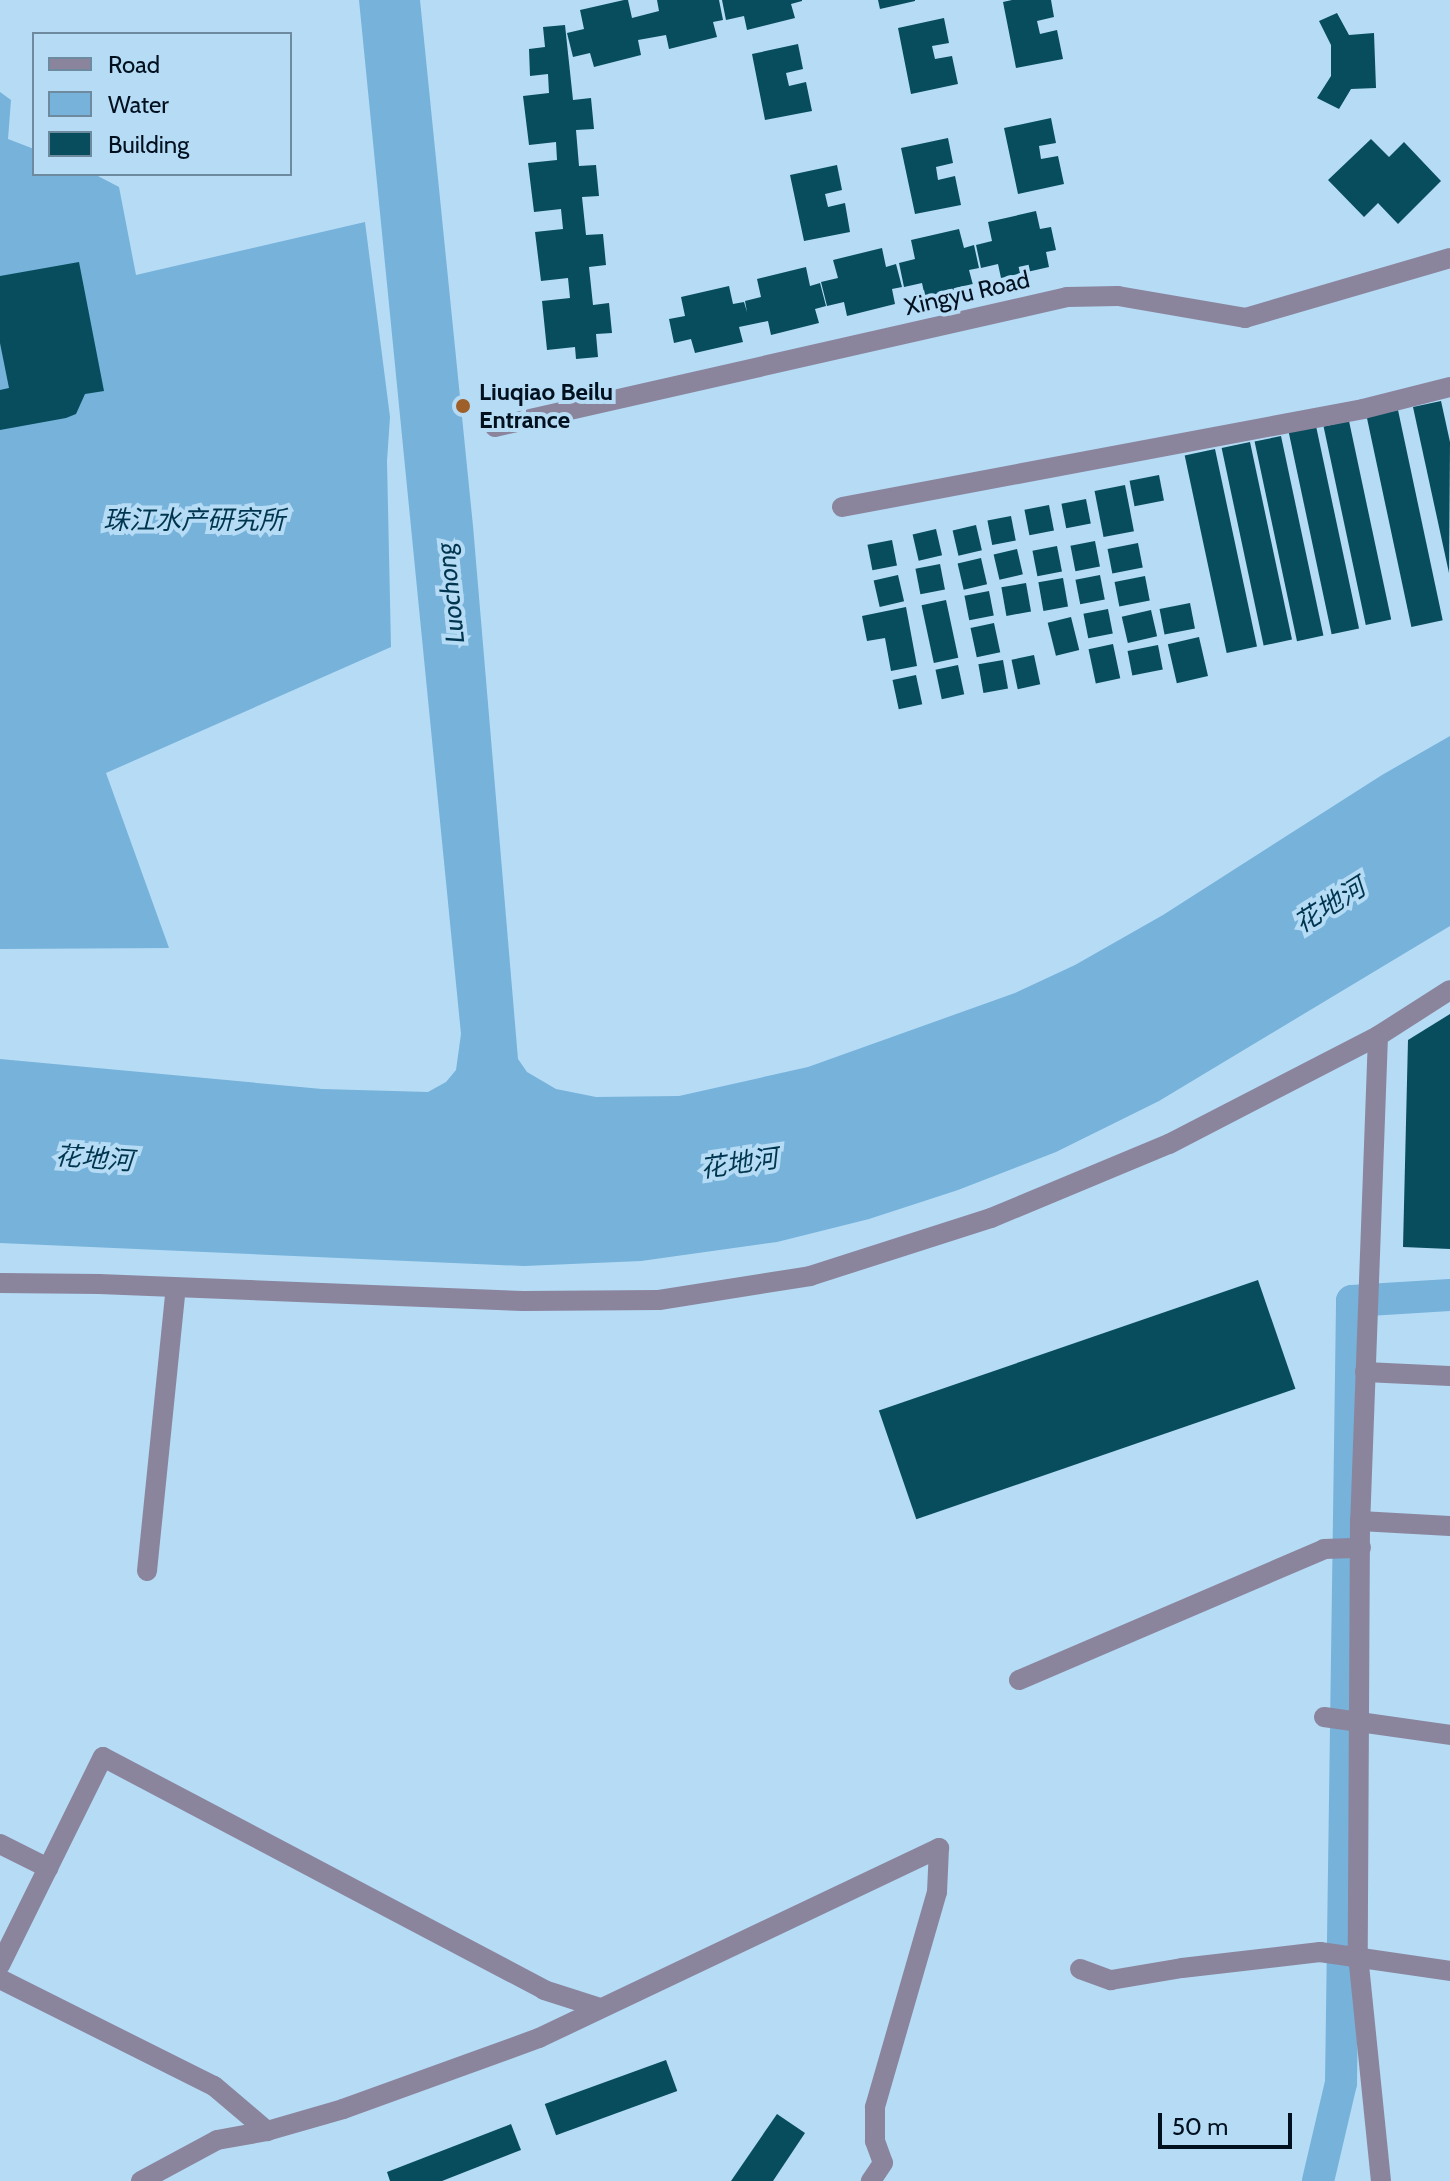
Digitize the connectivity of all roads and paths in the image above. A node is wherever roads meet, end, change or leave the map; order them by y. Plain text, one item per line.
1 (1450, 258) edge
2 (1450, 387) edge
3 (495, 427) dead end
4 (842, 507) dead end
5 (1450, 990) edge
6 (1378, 1036) junction
7 (0, 1283) edge
8 (176, 1287) junction
9 (1365, 1372) junction
10 (1450, 1376) edge
11 (1360, 1521) junction
12 (1450, 1526) edge
13 (1361, 1548) junction
14 (147, 1571) dead end
15 (1019, 1680) dead end
16 (1324, 1717) dead end
17 (1360, 1720) junction
18 (1450, 1735) edge
19 (0, 1844) edge
20 (48, 1868) junction
21 (1358, 1955) junction
22 (0, 1965) edge
23 (1080, 1969) dead end
24 (1450, 1971) edge
25 (0, 1979) edge
26 (600, 2008) junction
27 (267, 2131) junction
28 (141, 2181) edge
29 (871, 2181) edge
30 (1381, 2181) edge

1 - 3 street, Xingyu Road
2 - 4 street
5 - 6 street
6 - 8 street
6 - 9 street
7 - 8 street
8 - 14 street
9 - 10 street
9 - 11 street
11 - 12 street
11 - 13 street
13 - 15 street
13 - 17 street
16 - 17 street
17 - 18 street
17 - 21 street
19 - 20 street
20 - 22 street
20 - 26 street
21 - 23 street
21 - 24 street
21 - 30 street
25 - 27 street
26 - 27 street
26 - 29 street
27 - 28 street

